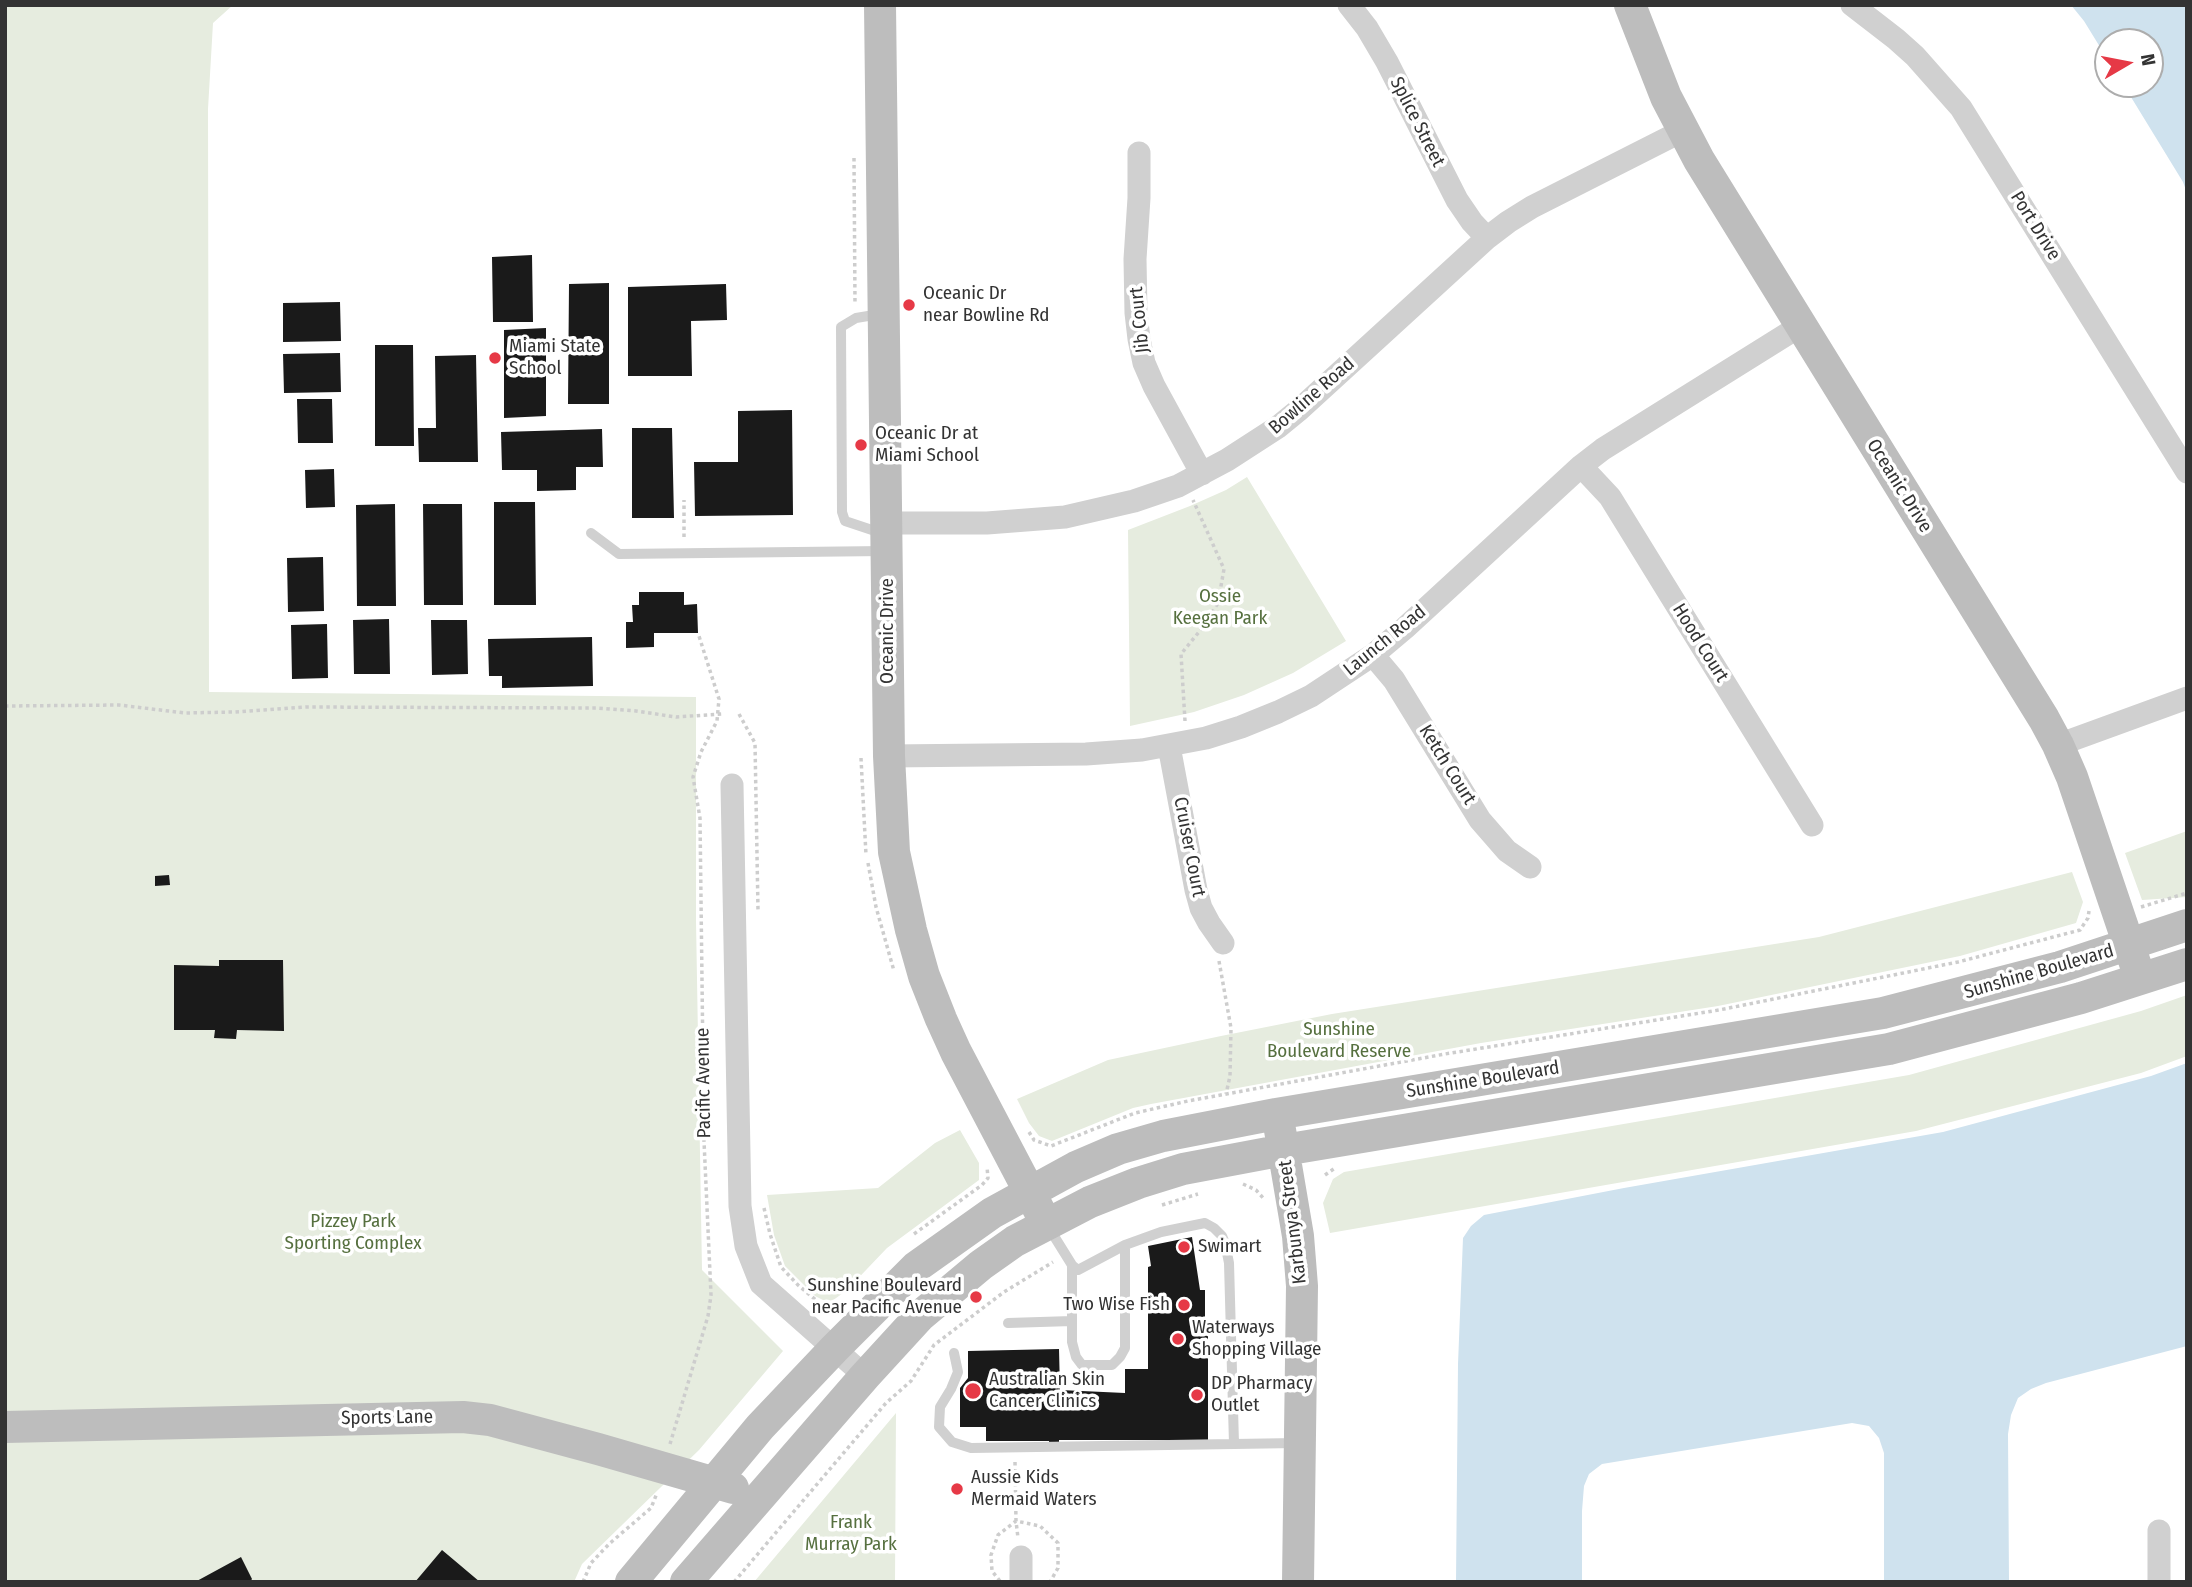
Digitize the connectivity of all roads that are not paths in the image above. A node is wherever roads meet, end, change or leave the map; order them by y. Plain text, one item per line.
1 (880, 5) edge
2 (1349, 5) edge
3 (1630, 5) edge
4 (1853, 5) edge
5 (1682, 131) junction
6 (1139, 153) dead end
7 (1487, 238) junction
8 (883, 313) junction
9 (1800, 326) junction
10 (1581, 466) junction
11 (2187, 472) edge
12 (1202, 474) junction
13 (591, 533) dead end
14 (887, 536) junction
15 (1373, 655) junction
16 (2187, 698) edge
17 (1178, 744) junction
18 (2058, 745) junction
19 (889, 755) junction
20 (732, 785) dead end
21 (1812, 825) dead end
22 (1530, 867) dead end
23 (2187, 925) edge
24 (1223, 943) road end
25 (2130, 946) junction
26 (2187, 964) edge
27 (2141, 980) junction
28 (1276, 1114) junction
29 (1284, 1150) junction
30 (1029, 1191) junction
31 (1046, 1224) junction
32 (1125, 1245) junction
33 (1075, 1268) junction
34 (1072, 1321) junction
35 (1008, 1323) dead end
36 (834, 1349) junction
37 (954, 1353) dead end
38 (865, 1376) junction
39 (5, 1427) edge
40 (1299, 1443) junction
41 (1234, 1444) junction
42 (714, 1481) junction
43 (758, 1497) junction
44 (2159, 1531) dead end
45 (1021, 1557) road end
46 (631, 1582) edge
47 (686, 1582) edge
48 (1021, 1582) edge
49 (1297, 1582) edge
50 (2159, 1582) edge

1 - 8 street, Oceanic Drive
2 - 7 street, Splice Street
3 - 5 street, Oceanic Drive
4 - 11 street, Port Drive
5 - 7 street, Bowline Road
5 - 9 street, Oceanic Drive
6 - 12 street, Jib Court
7 - 12 street, Bowline Road
8 - 14 street, Oceanic Drive
8 - 14 lane
9 - 10 street, Launch Road
9 - 18 street, Oceanic Drive
10 - 15 street, Launch Road
10 - 21 street, Hood Court
12 - 14 street, Bowline Road
13 - 14 lane
14 - 19 street, Oceanic Drive
15 - 17 street, Launch Road
15 - 22 street, Ketch Court
16 - 18 street
17 - 19 street, Launch Road
17 - 24 street, Cruiser Court
18 - 25 street, Oceanic Drive
19 - 30 street, Oceanic Drive
20 - 36 street, Pacific Avenue
23 - 25 street, Sunshine Boulevard
25 - 27 street, Oceanic Drive
25 - 28 street, Sunshine Boulevard
26 - 27 street, Sunshine Boulevard
27 - 29 street, Sunshine Boulevard
28 - 29 street, Karbunya Street
28 - 30 street, Sunshine Boulevard
29 - 31 street, Sunshine Boulevard
29 - 40 street, Karbunya Street
30 - 31 street, Oceanic Drive
30 - 36 street, Sunshine Boulevard
31 - 33 lane
31 - 38 street, Sunshine Boulevard
32 - 33 lane
32 - 34 lane
32 - 41 lane
33 - 34 lane
34 - 35 lane
36 - 38 street, Pacific Avenue
36 - 42 street
37 - 41 lane
38 - 43 street
39 - 42 street, Sports Lane
40 - 41 lane
40 - 49 street, Karbunya Street
42 - 43 street, Sports Lane
42 - 46 street
43 - 47 street
44 - 50 street
45 - 48 street

